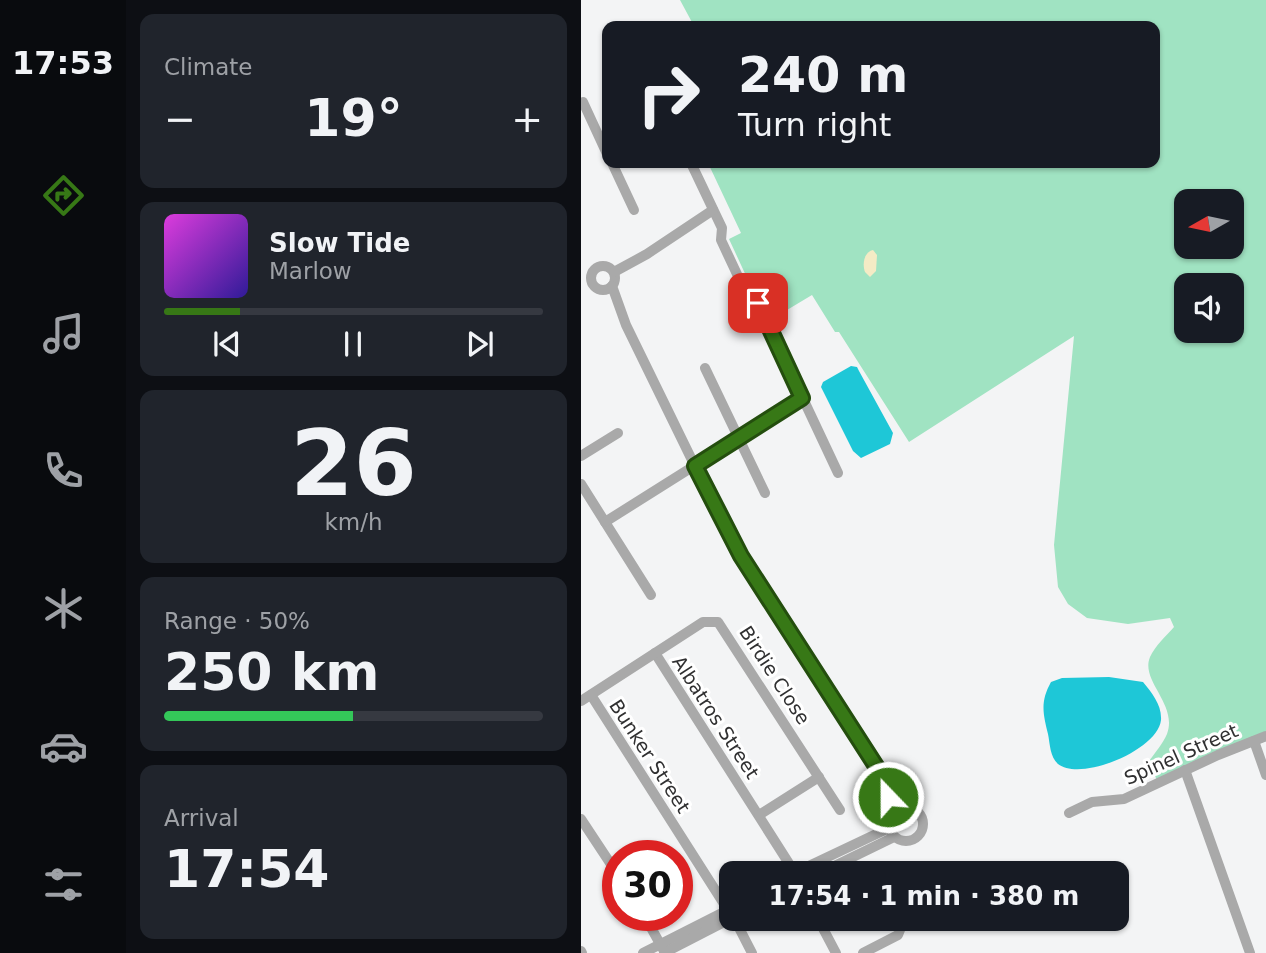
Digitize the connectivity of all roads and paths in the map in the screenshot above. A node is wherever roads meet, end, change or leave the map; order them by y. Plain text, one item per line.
1 (583, 102) dead end
2 (602, 142) edge
3 (614, 168) edge
4 (693, 168) edge
5 (713, 209) junction
6 (633, 210) dead end
7 (614, 272) junction
8 (743, 286) dead end
9 (608, 288) junction
10 (758, 303) dead end
11 (705, 368) dead end
12 (802, 398) junction
13 (618, 433) dead end
14 (739, 438) junction
15 (581, 456) edge
16 (695, 466) junction
17 (838, 474) dead end
18 (581, 484) edge
19 (765, 493) dead end
20 (605, 522) junction
21 (651, 595) dead end
22 (655, 653) junction
23 (586, 698) edge
24 (1266, 736) edge
25 (1254, 741) junction
26 (1185, 770) junction
27 (1266, 775) edge
28 (819, 777) junction
29 (883, 777) junction
30 (909, 808) junction
31 (840, 810) dead end
32 (1069, 813) dead end
33 (759, 815) junction
34 (891, 816) junction
35 (581, 819) edge
36 (892, 833) junction
37 (602, 851) edge
38 (788, 861) edge
39 (824, 861) edge
40 (842, 861) edge
41 (719, 898) edge
42 (719, 920) edge
43 (653, 931) edge
44 (739, 931) edge
45 (824, 931) edge
46 (900, 931) edge
47 (664, 951) edge
48 (643, 953) edge
49 (751, 953) edge
50 (835, 953) edge
51 (863, 953) edge
52 (1250, 953) edge

1 - 2 street
3 - 6 street
4 - 5 street
5 - 7 street
5 - 8 street
7 - 9 street
7 - 9 street
9 - 16 street
10 - 12 street
11 - 14 street
12 - 14 street
12 - 17 street
13 - 15 street
14 - 16 street
14 - 19 street
16 - 20 street
16 - 29 street
18 - 20 street
20 - 21 street
22 - 23 street, Albatros Street
22 - 28 street, Birdie Close
22 - 33 street, Albatros Street
23 - 41 street, Bunker Street
24 - 25 street, Spinel Street
25 - 26 street, Spinel Street
25 - 27 street
26 - 32 street, Spinel Street
26 - 52 street
28 - 31 street, Birdie Close
28 - 33 street
29 - 30 street
29 - 34 street
30 - 34 street
30 - 36 street
33 - 38 street, Albatros Street
34 - 36 street
35 - 37 street
36 - 39 street
36 - 40 street
42 - 47 street
43 - 47 street
44 - 49 street, Bunker Street
45 - 50 street
46 - 51 street
47 - 48 street

